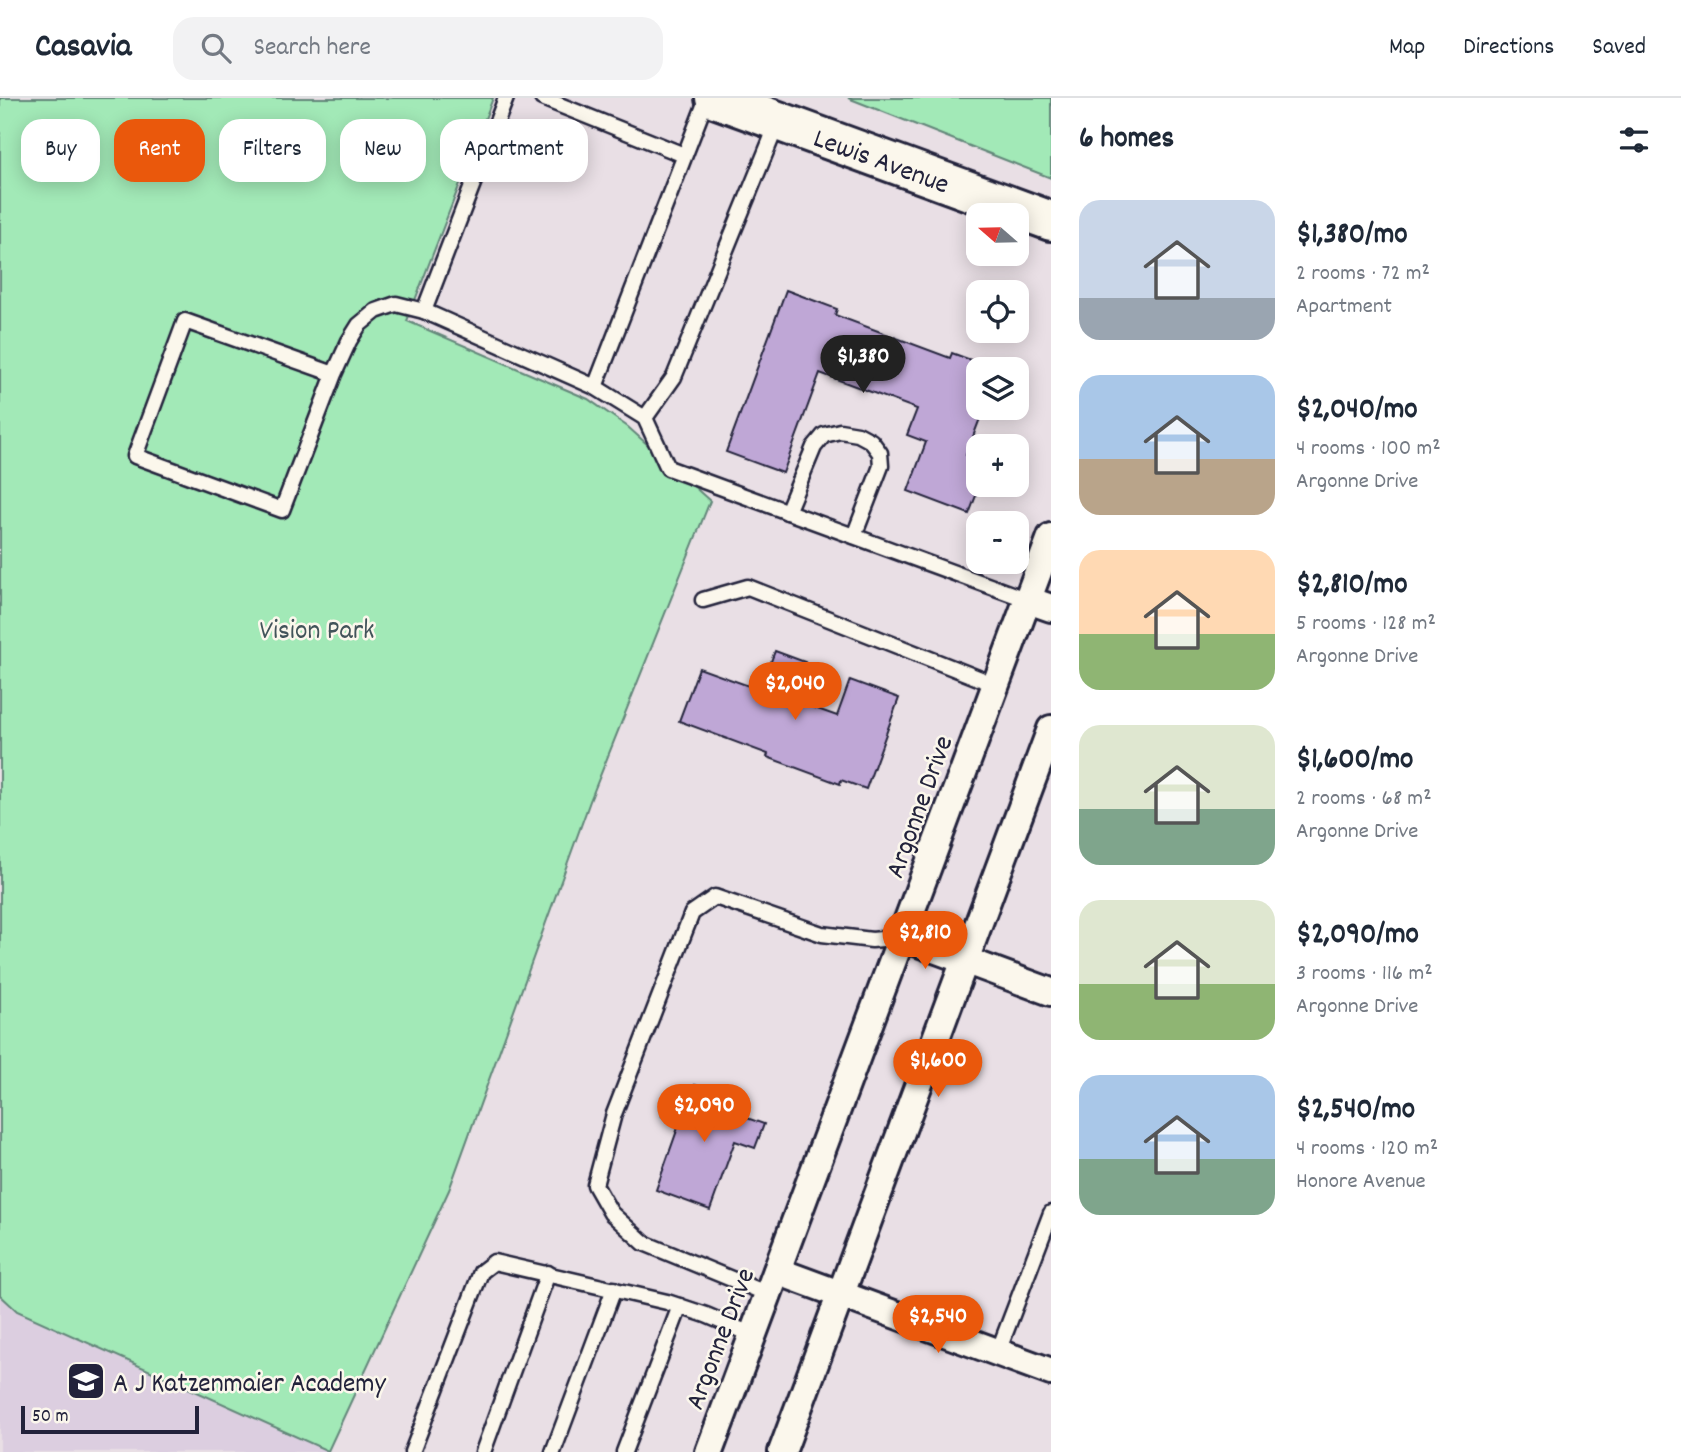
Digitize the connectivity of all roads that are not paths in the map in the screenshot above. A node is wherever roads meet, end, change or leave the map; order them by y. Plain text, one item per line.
1 (506, 98) edge
2 (542, 98) edge
3 (707, 98) edge
4 (715, 98) edge
5 (779, 121) junction
6 (684, 155) junction
7 (1051, 221) edge
8 (424, 310) junction
9 (334, 374) junction
10 (595, 387) junction
11 (645, 418) junction
12 (787, 512) junction
13 (855, 536) junction
14 (1051, 537) edge
15 (703, 600) dead end
16 (1039, 604) edge
17 (996, 685) junction
18 (1051, 729) edge
19 (902, 937) junction
20 (965, 960) junction
21 (1051, 992) edge
22 (1051, 1213) edge
23 (548, 1273) junction
24 (773, 1282) junction
25 (614, 1289) junction
26 (841, 1294) junction
27 (680, 1306) junction
28 (753, 1335) junction
29 (998, 1352) junction
30 (1051, 1372) edge
31 (412, 1452) edge
32 (483, 1452) edge
33 (553, 1452) edge
34 (624, 1452) edge
35 (709, 1452) edge
36 (782, 1452) edge

1 - 8 lane
2 - 6 lane
3 - 6 lane
4 - 5 main road, Lewis Avenue
5 - 7 main road, Lewis Avenue
5 - 11 lane
6 - 10 lane
8 - 9 lane
8 - 10 lane
9 - 9 lane
10 - 11 lane
11 - 12 lane
12 - 13 lane
12 - 13 lane
13 - 16 lane
14 - 16 street, Argonne Drive
15 - 17 lane
16 - 17 street, Argonne Drive
17 - 19 street, Argonne Drive
18 - 20 street
19 - 20 street
19 - 24 street, Argonne Drive
19 - 24 lane
20 - 21 street
20 - 26 street
22 - 29 lane
23 - 25 lane
23 - 31 lane
23 - 32 lane
24 - 26 street
24 - 28 street, Argonne Drive
25 - 27 lane
25 - 33 lane
26 - 29 street
26 - 36 street
27 - 28 lane
27 - 34 lane
28 - 35 street, Argonne Drive
29 - 30 street

